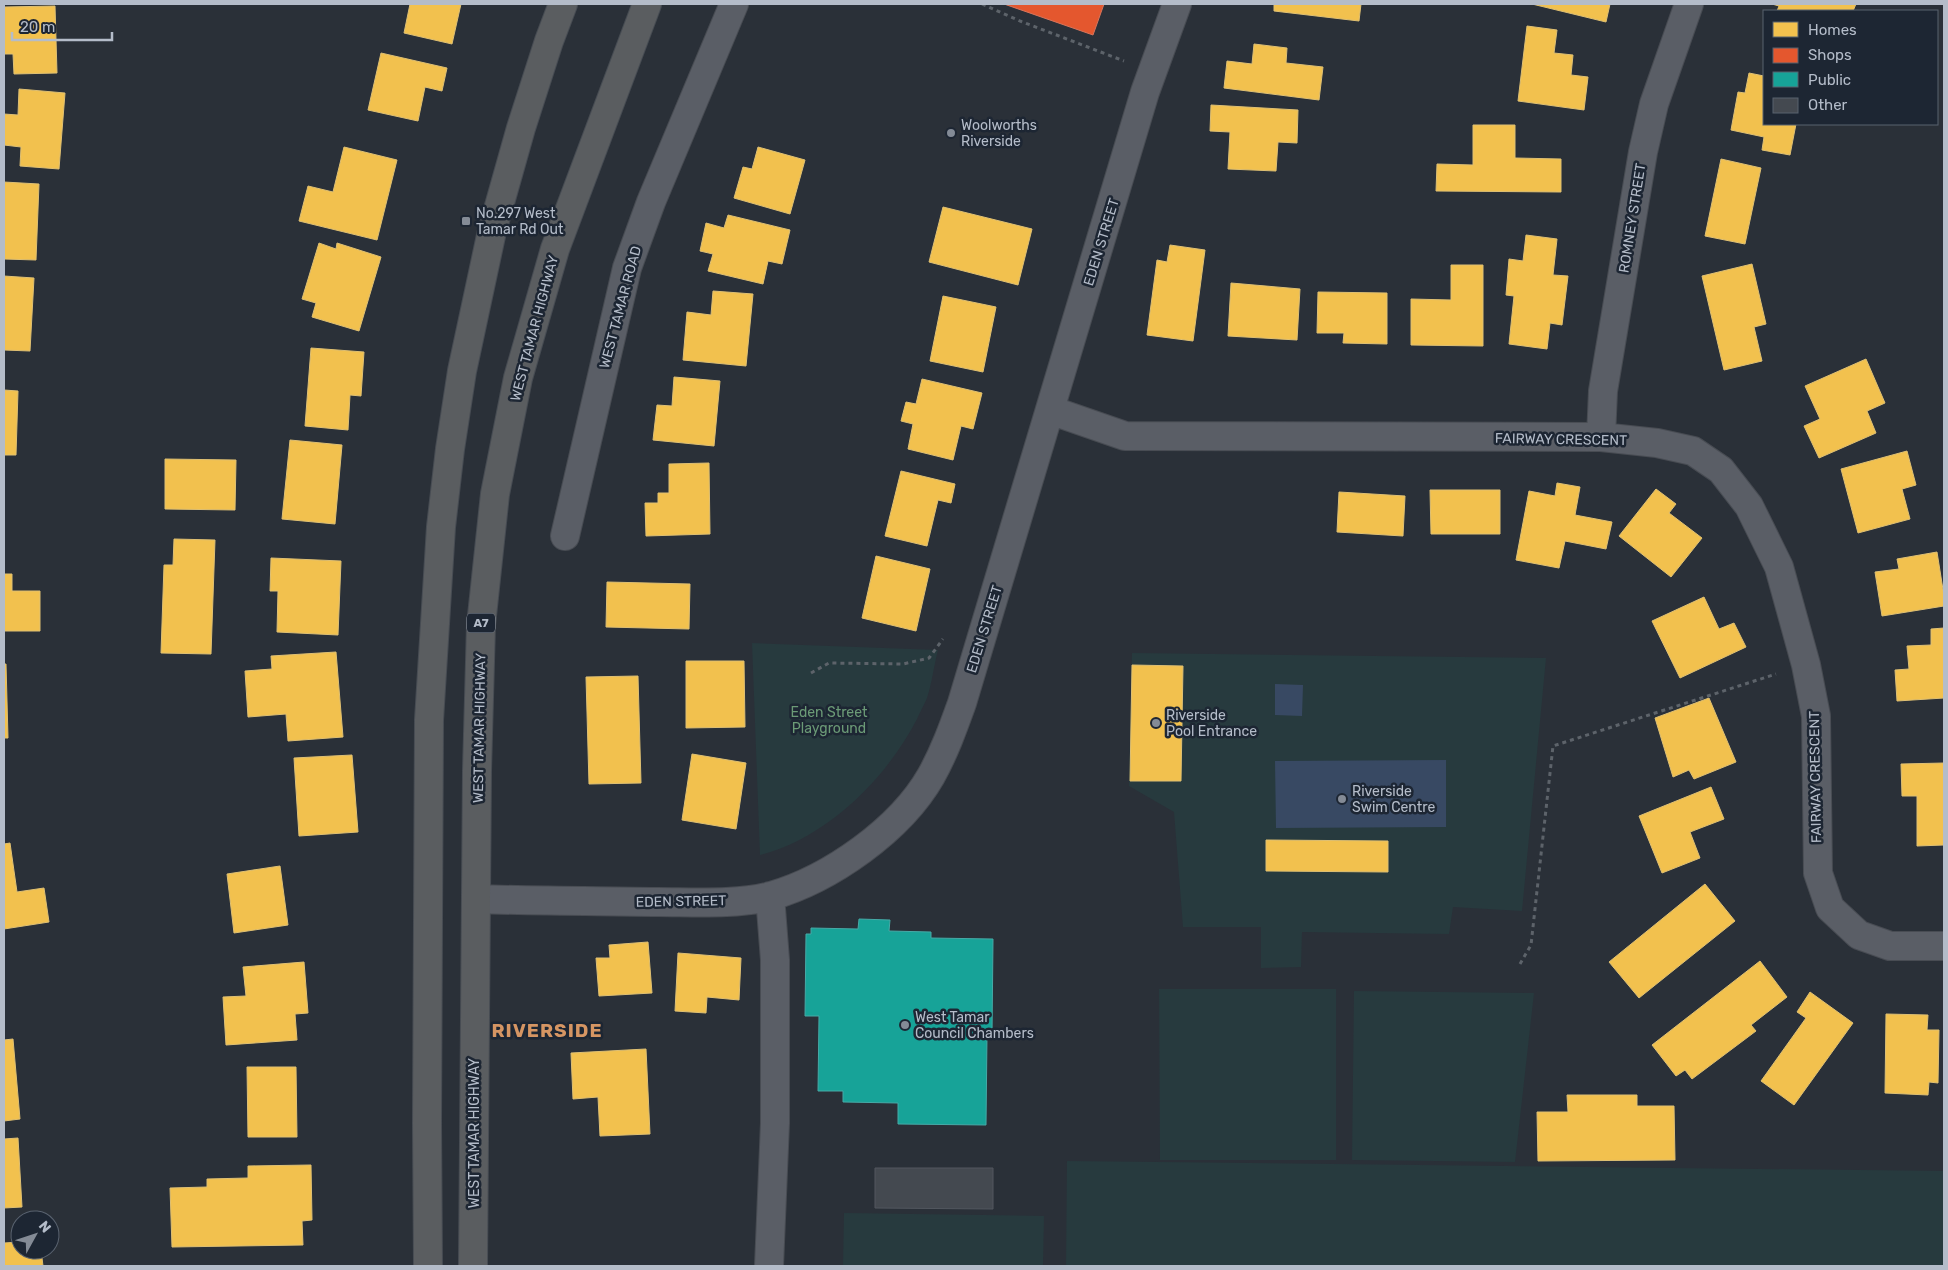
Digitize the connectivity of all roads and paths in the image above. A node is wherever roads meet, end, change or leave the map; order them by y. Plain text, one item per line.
1 (563, 4) edge
2 (647, 4) edge
3 (734, 4) edge
4 (982, 4) edge
5 (1177, 4) edge
6 (1689, 4) edge
7 (1124, 61) dead end
8 (1050, 410) junction
9 (1601, 437) junction
10 (565, 536) dead end
11 (943, 639) dead end
12 (1783, 672) dead end
13 (812, 673) dead end
14 (770, 896) junction
15 (476, 899) junction
16 (1944, 946) edge
17 (1520, 964) dead end
18 (428, 1266) edge
19 (473, 1266) edge
20 (769, 1266) edge

1 - 18 highway
2 - 15 highway, WEST TAMAR HIGHWAY / A7
3 - 10 street, WEST TAMAR ROAD
4 - 7 path
5 - 8 street, EDEN STREET
6 - 9 street, ROMNEY STREET
8 - 9 street, FAIRWAY CRESCENT
8 - 14 street, EDEN STREET
9 - 16 street, FAIRWAY CRESCENT
11 - 13 path
12 - 17 path
14 - 15 street, EDEN STREET
14 - 20 street
15 - 19 highway, WEST TAMAR HIGHWAY / A7

